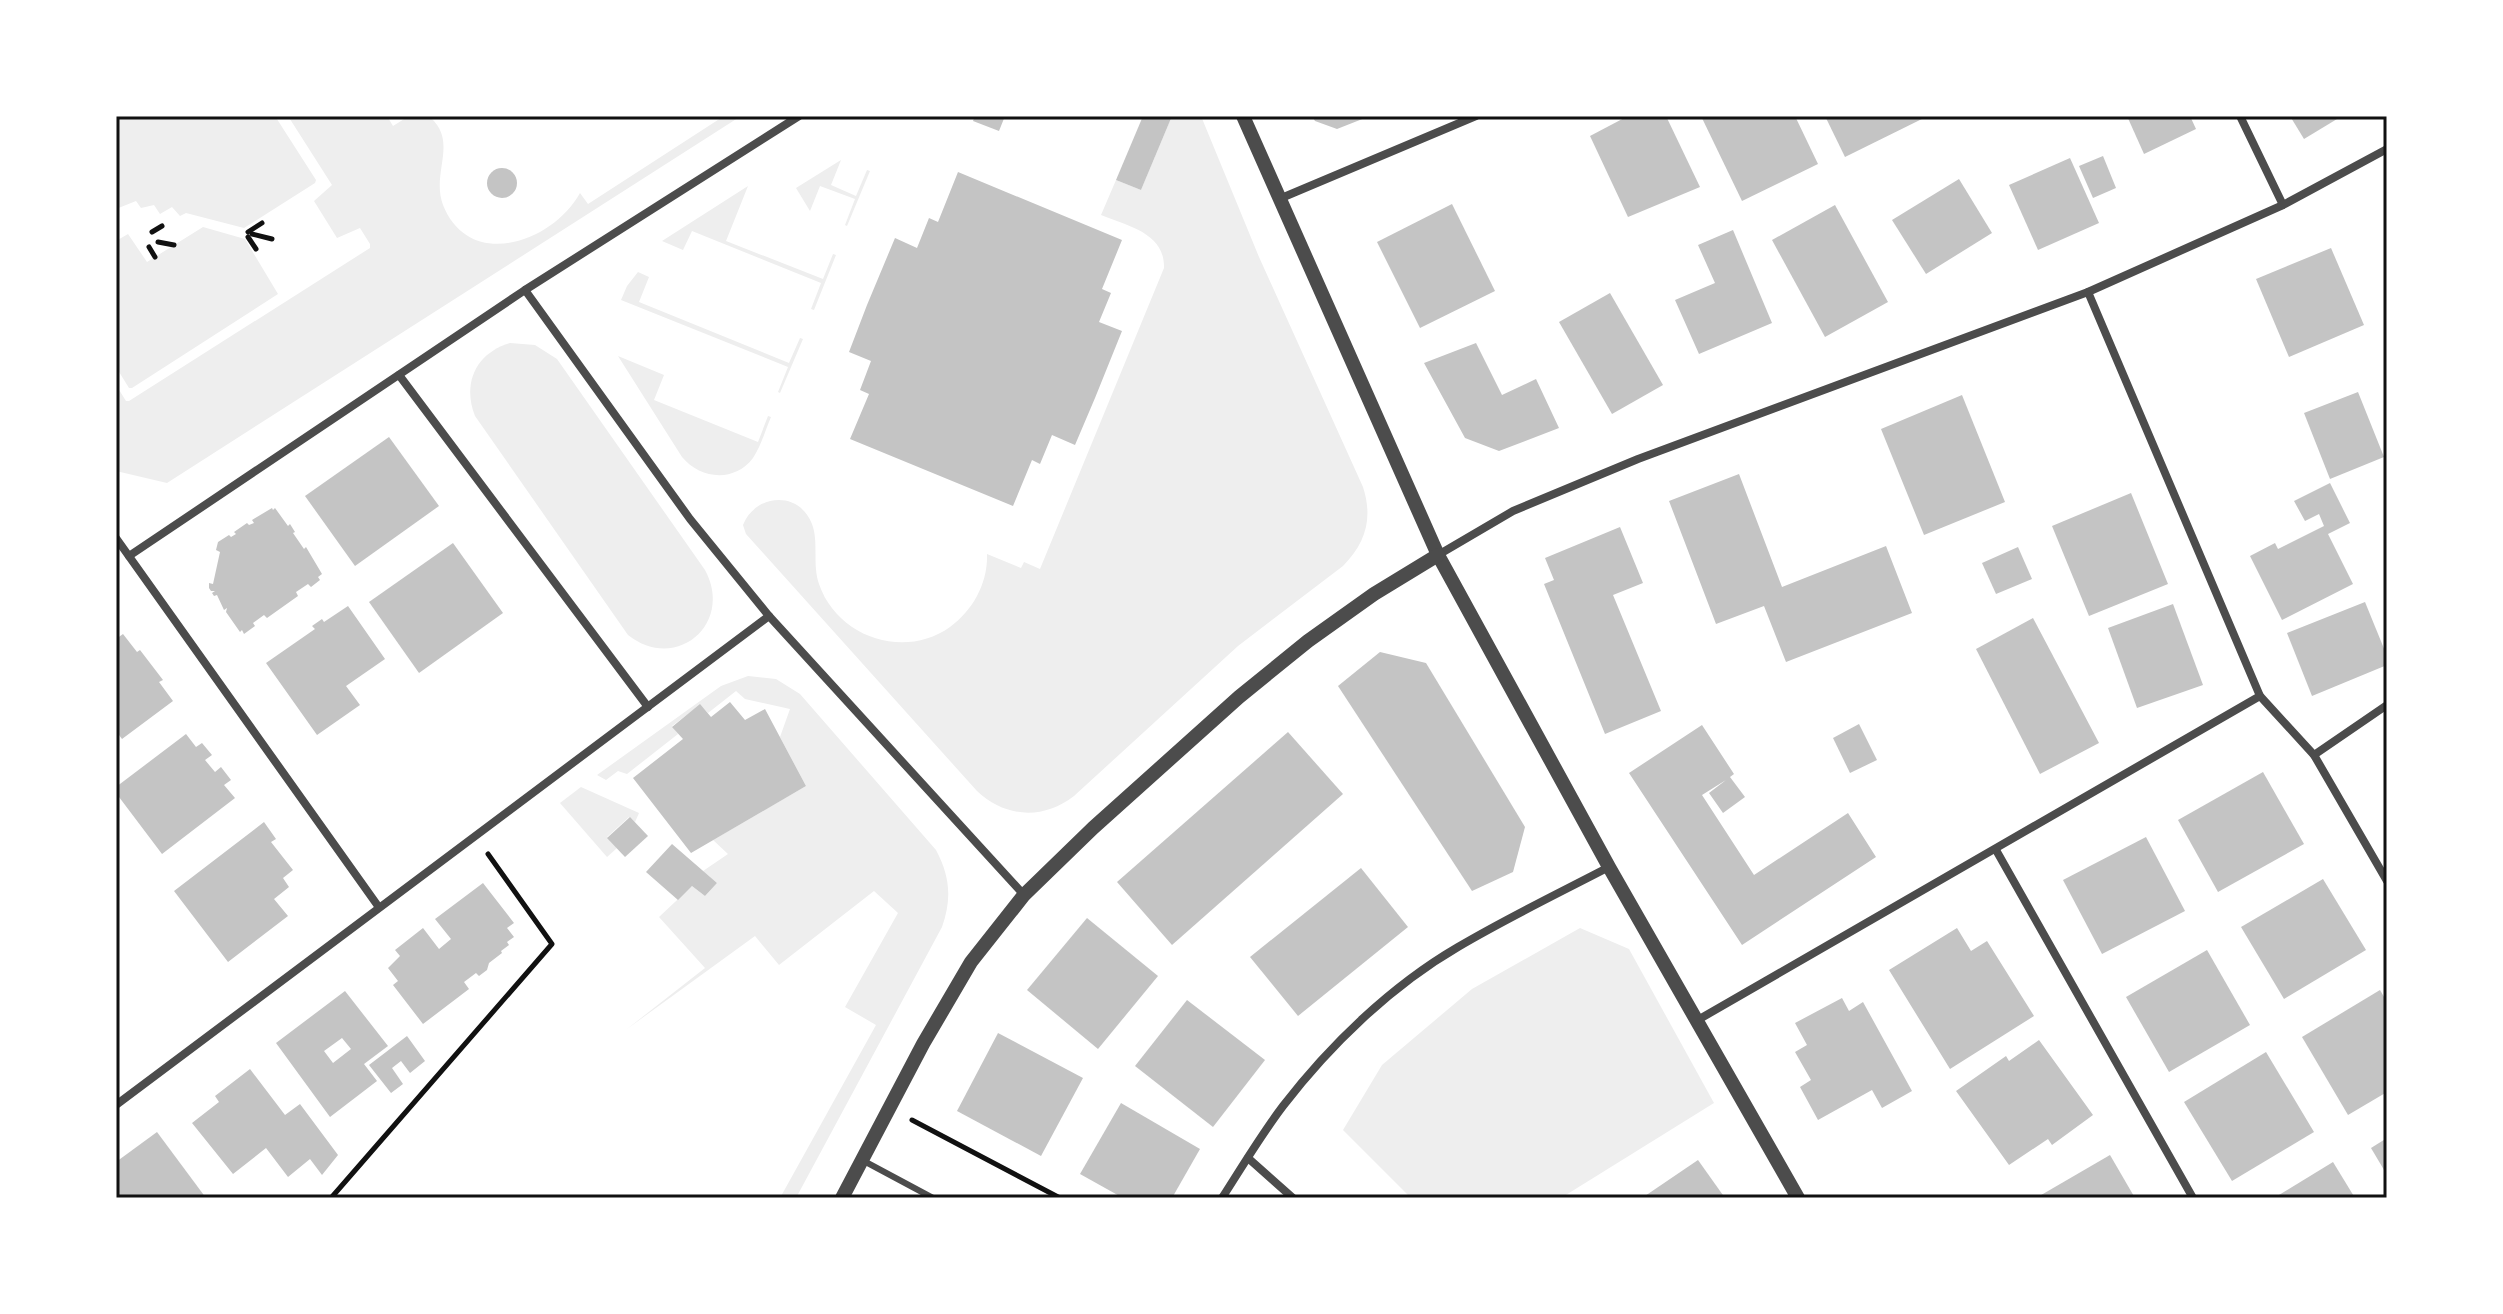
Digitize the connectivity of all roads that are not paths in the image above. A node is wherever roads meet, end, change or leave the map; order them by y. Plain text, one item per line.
1 (799, 116) edge
2 (1243, 116) edge
3 (1476, 116) edge
4 (2240, 116) edge
5 (2387, 149) edge
6 (1279, 199) junction
7 (2283, 205) junction
8 (525, 290) junction
9 (2088, 292) junction
10 (399, 375) junction
11 (116, 538) edge
12 (1438, 555) junction
13 (129, 556) junction
14 (769, 616) junction
15 (2260, 696) junction
16 (2387, 705) edge
17 (648, 707) junction
18 (2314, 755) junction
19 (1996, 850) junction
20 (1609, 867) junction
21 (2387, 881) edge
22 (1024, 895) junction
23 (378, 906) junction
24 (1696, 1021) junction
25 (116, 1105) edge
26 (1248, 1158) junction
27 (862, 1160) junction
28 (842, 1198) edge
29 (933, 1198) edge
30 (1222, 1198) edge
31 (1293, 1198) edge
32 (1798, 1198) edge
33 (2193, 1198) edge

1 - 8 street
2 - 6 street
3 - 6 street
4 - 7 street
5 - 7 street
6 - 12 street
7 - 9 street
8 - 10 street
8 - 14 street
9 - 12 street
9 - 15 street
10 - 13 street
10 - 17 street
11 - 13 street
12 - 20 street
12 - 22 street
13 - 23 street
14 - 17 street
14 - 22 street
15 - 18 street
15 - 19 street
16 - 18 street
17 - 23 street
18 - 21 street
19 - 24 street
19 - 33 street
20 - 24 street
20 - 26 street
22 - 27 street
23 - 25 street
24 - 32 street
26 - 30 street
26 - 31 street
27 - 28 street
27 - 29 lane

